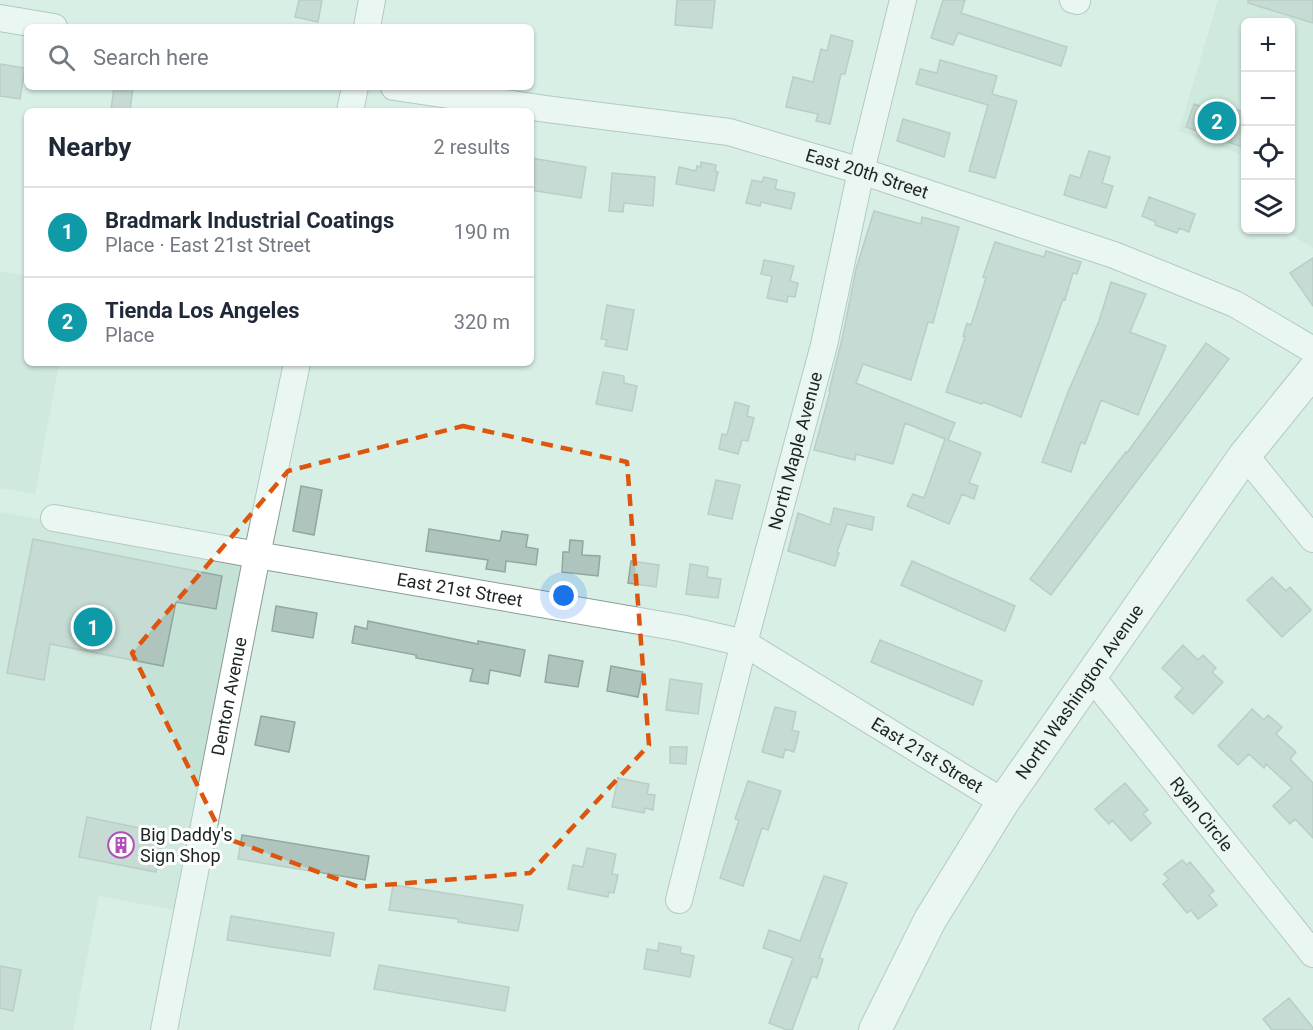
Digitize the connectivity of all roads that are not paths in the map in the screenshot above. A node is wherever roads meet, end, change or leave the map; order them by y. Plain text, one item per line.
1 (372, 0) edge
2 (903, 0) edge
3 (0, 18) edge
4 (36, 24) edge
5 (368, 24) edge
6 (354, 90) edge
7 (415, 90) edge
8 (351, 108) edge
9 (861, 171) junction
10 (1313, 350) edge
11 (296, 366) edge
12 (1313, 371) edge
13 (1245, 455) junction
14 (54, 518) dead end
15 (1313, 539) edge
16 (257, 555) junction
17 (744, 643) junction
18 (1091, 676) junction
19 (1003, 802) junction
20 (679, 900) dead end
21 (1313, 954) edge
22 (164, 1030) edge
23 (875, 1030) edge

1 - 5 street
2 - 9 street, North Maple Avenue
3 - 4 street
6 - 8 street
7 - 9 street, East 20th Street
9 - 10 street, East 20th Street
9 - 17 street, North Maple Avenue
11 - 16 street, Denton Avenue
12 - 13 main road, North Washington Avenue
13 - 15 street
13 - 18 main road, North Washington Avenue
14 - 16 street, East 21st Street
16 - 17 street, East 21st Street
16 - 22 street, Denton Avenue
17 - 19 street, East 21st Street
17 - 20 street, North Maple Avenue
18 - 19 main road, North Washington Avenue
18 - 21 street, Ryan Circle
19 - 23 main road, North Washington Avenue

